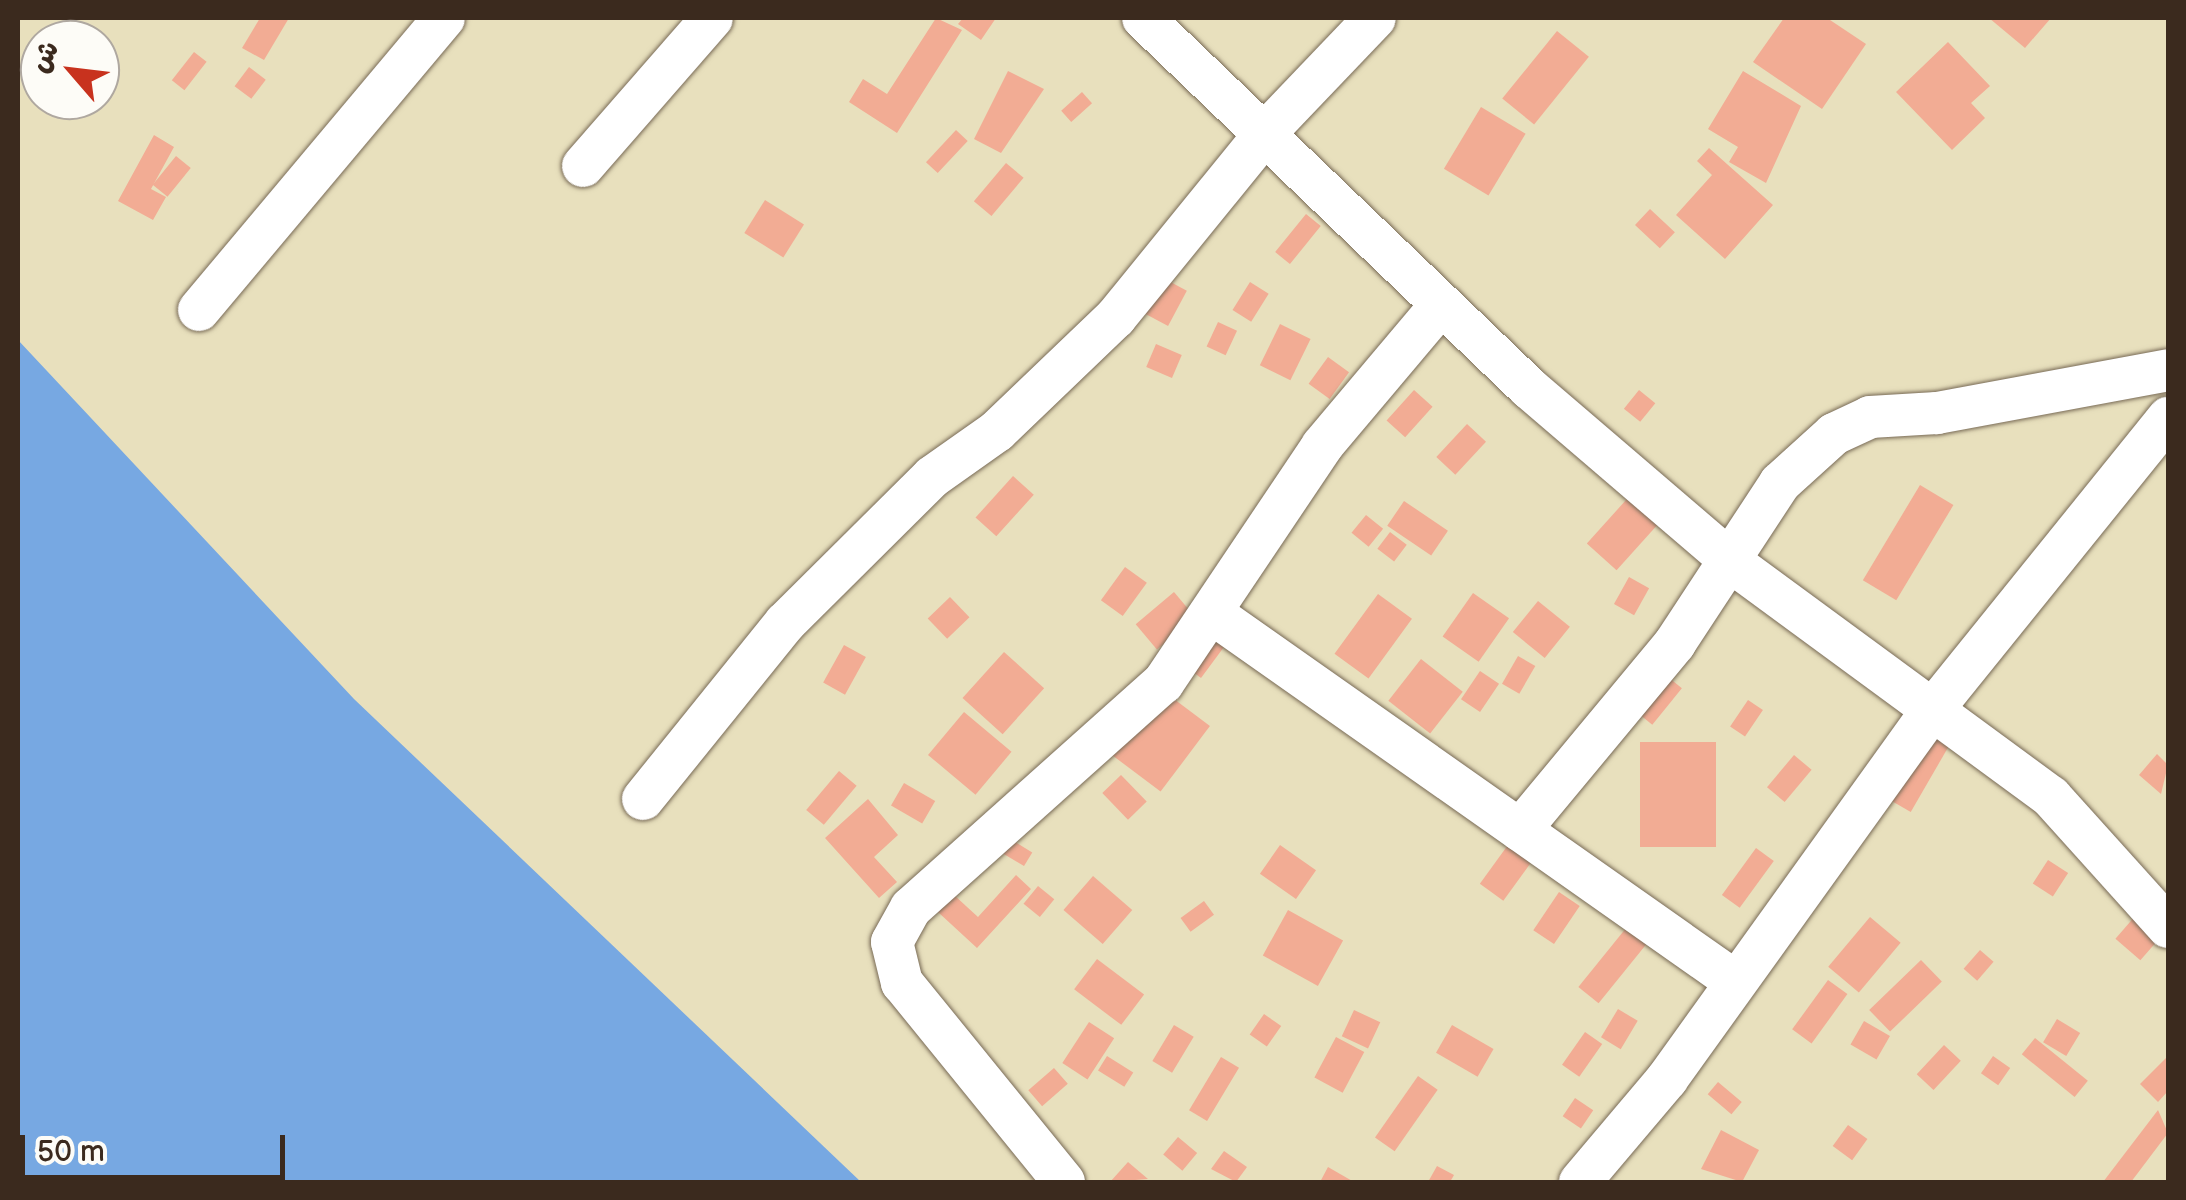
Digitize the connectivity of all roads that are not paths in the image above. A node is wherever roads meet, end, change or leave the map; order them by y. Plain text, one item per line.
1 (444, 18) edge
2 (712, 18) edge
3 (1143, 18) edge
4 (1375, 18) edge
5 (1268, 131) junction
6 (582, 166) dead end
7 (1439, 308) junction
8 (199, 310) dead end
9 (2168, 370) edge
10 (2168, 418) edge
11 (1734, 564) junction
12 (1213, 614) junction
13 (1934, 708) junction
14 (644, 799) dead end
15 (1520, 830) junction
16 (2168, 927) edge
17 (1736, 982) junction
18 (1064, 1182) edge
19 (1580, 1182) edge

1 - 8 street
2 - 6 street
3 - 5 street
4 - 5 street
5 - 7 street
5 - 14 street
7 - 11 street
7 - 12 street
9 - 11 street
10 - 13 street
11 - 13 street
11 - 15 street
12 - 15 street
12 - 18 street
13 - 16 street
13 - 17 street
15 - 17 street
17 - 19 street

